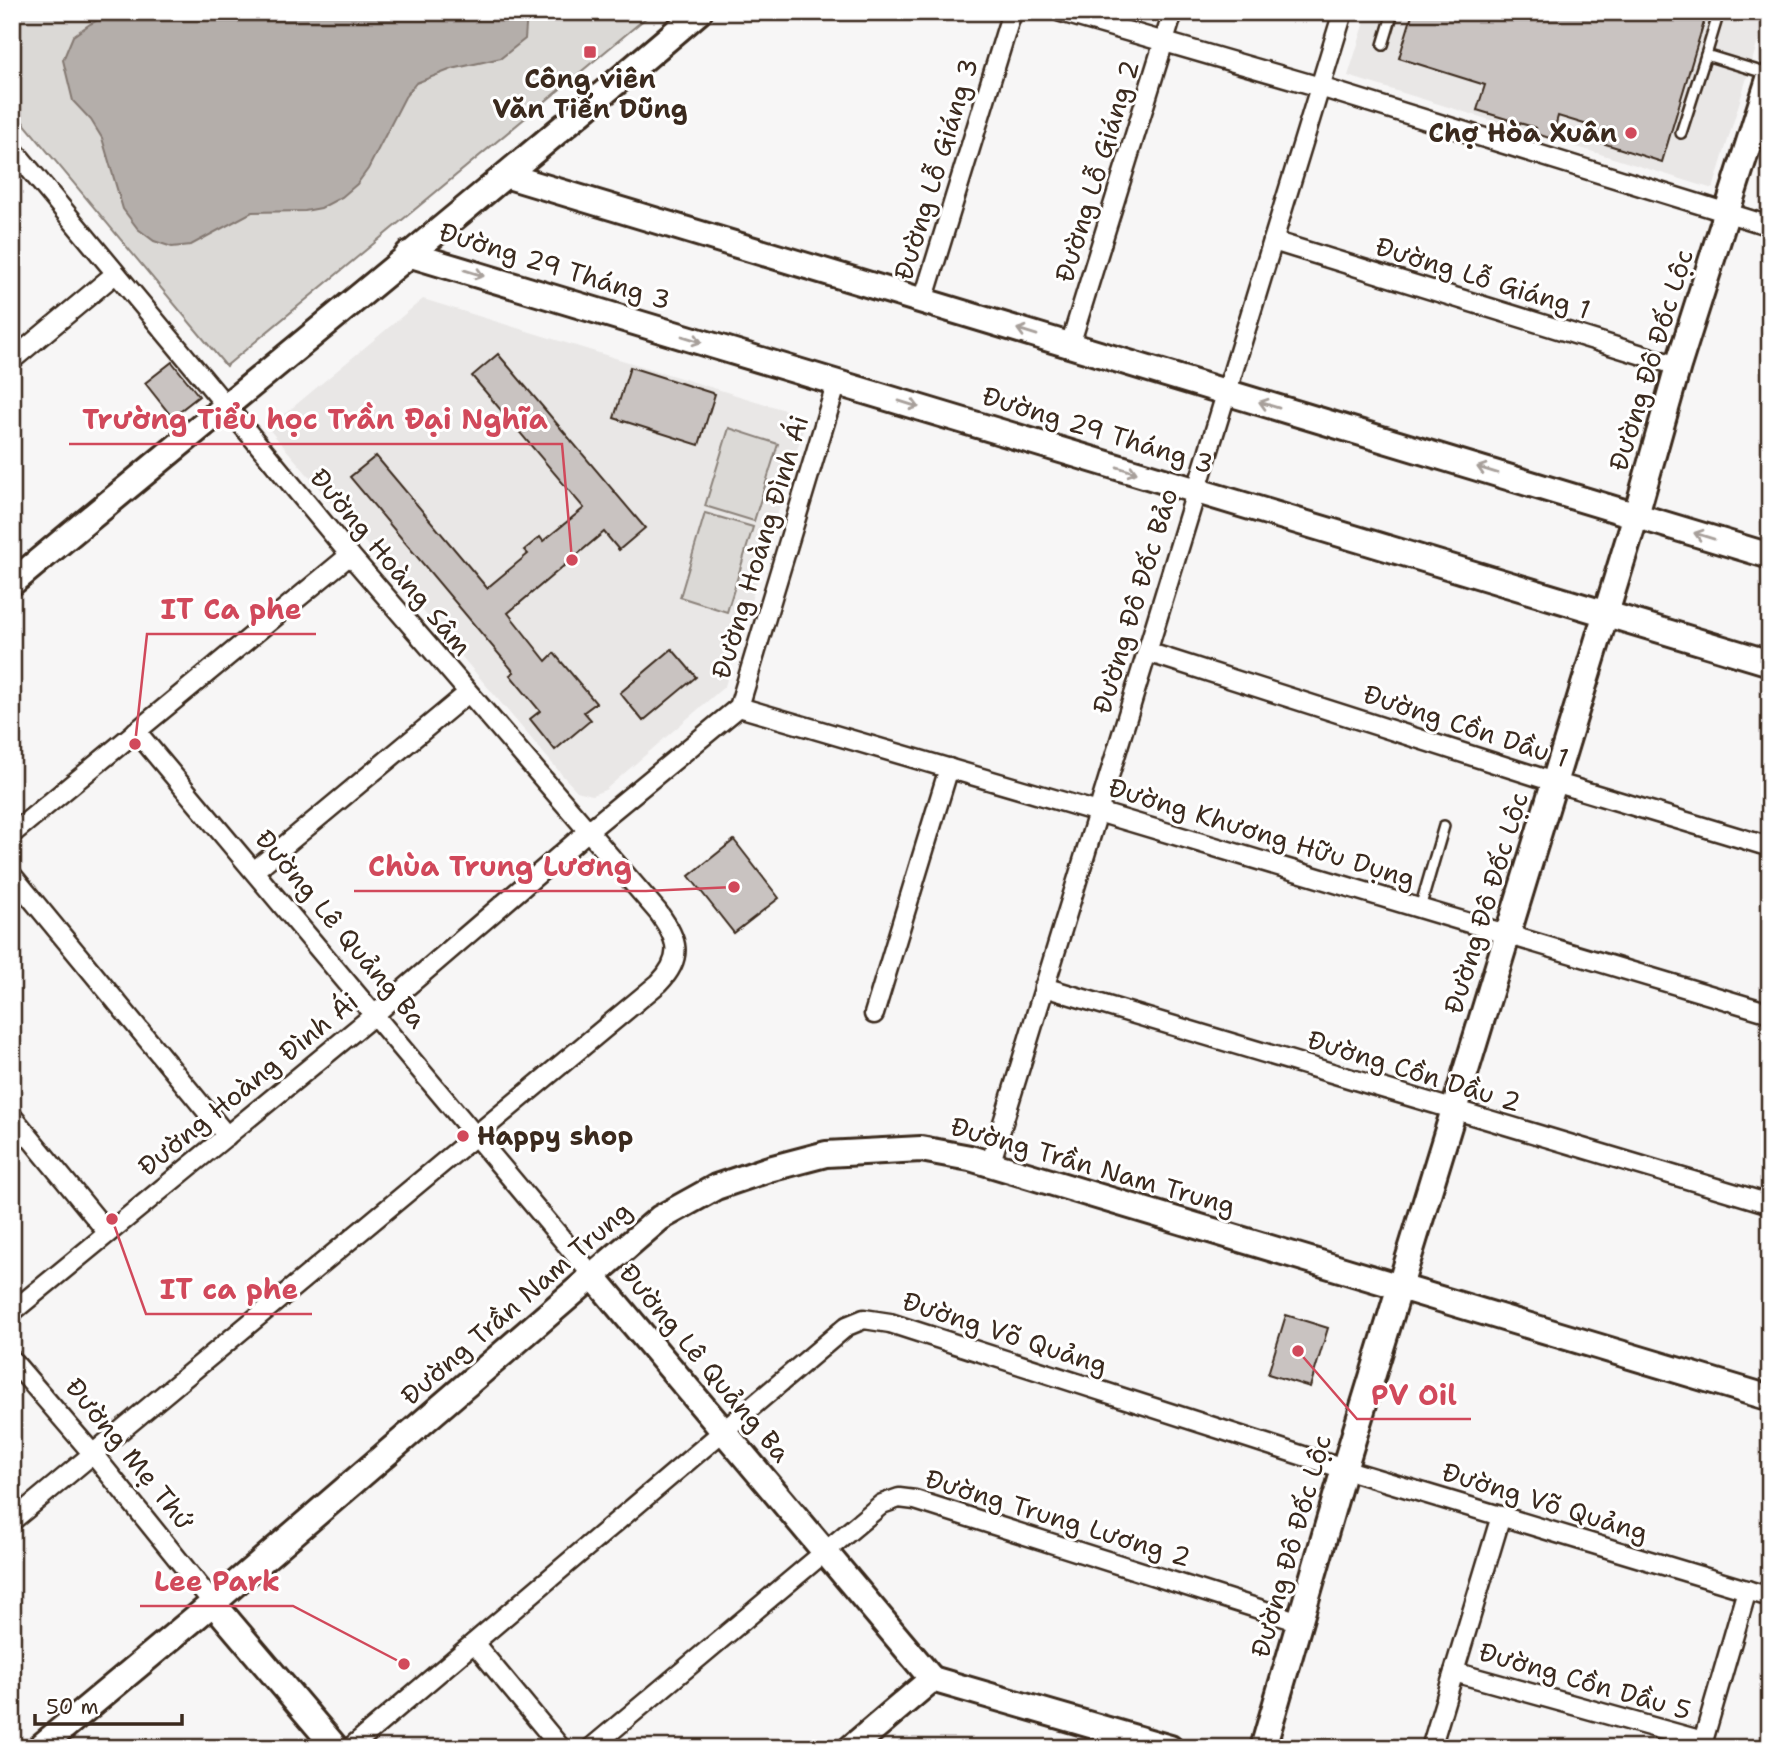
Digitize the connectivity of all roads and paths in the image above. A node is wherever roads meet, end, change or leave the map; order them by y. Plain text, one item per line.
1 (699, 12) edge
2 (1012, 12) edge
3 (1061, 12) edge
4 (1173, 12) edge
5 (1343, 12) edge
6 (1393, 12) edge
7 (1718, 12) edge
8 (1164, 41) junction
9 (1383, 45) dead end
10 (1706, 55) junction
11 (1770, 75) edge
12 (1321, 88) junction
13 (1681, 133) dead end
14 (14, 155) edge
15 (508, 176) junction
16 (1728, 214) junction
17 (1770, 226) edge
18 (1273, 241) junction
19 (408, 254) junction
20 (115, 274) junction
21 (923, 301) junction
22 (1070, 345) junction
23 (12, 360) edge
24 (1678, 366) junction
25 (837, 382) junction
26 (1227, 392) junction
27 (225, 405) junction
28 (1196, 491) junction
29 (1636, 515) junction
30 (350, 555) junction
31 (1770, 556) edge
32 (12, 583) edge
33 (1605, 614) junction
34 (1147, 652) junction
35 (1770, 663) edge
36 (468, 693) junction
37 (739, 707) junction
38 (136, 731) junction
39 (949, 768) junction
40 (1554, 782) junction
41 (1098, 811) junction
42 (1444, 826) dead end
43 (587, 832) junction
44 (12, 834) edge
45 (1770, 847) edge
46 (254, 871) junction
47 (12, 875) edge
48 (1420, 908) junction
49 (1507, 936) junction
50 (1044, 988) junction
51 (1770, 1013) edge
52 (874, 1014) dead end
53 (374, 1015) junction
54 (1454, 1110) junction
55 (12, 1116) edge
56 (227, 1136) junction
57 (475, 1136) junction
58 (990, 1164) junction
59 (1770, 1204) edge
60 (108, 1233) junction
61 (593, 1276) junction
62 (1400, 1286) junction
63 (12, 1312) edge
64 (12, 1360) edge
65 (1770, 1398) edge
66 (724, 1432) junction
67 (93, 1454) junction
68 (1344, 1469) junction
69 (1501, 1516) junction
70 (12, 1521) edge
71 (826, 1553) junction
72 (1747, 1590) junction
73 (1770, 1597) edge
74 (212, 1602) junction
75 (1300, 1622) junction
76 (474, 1643) junction
77 (1454, 1672) junction
78 (932, 1679) junction
79 (1702, 1744) edge
80 (39, 1748) edge
81 (336, 1748) edge
82 (350, 1748) edge
83 (561, 1748) edge
84 (592, 1748) edge
85 (851, 1748) edge
86 (1170, 1748) edge
87 (1263, 1748) edge
88 (1431, 1748) edge

1 - 15 street
2 - 21 street, Đường Lỗ Giáng 3
3 - 8 street
4 - 8 street, Đường Lỗ Giáng 2
5 - 12 street, Đường Đô Đốc Bảo
6 - 9 lane
7 - 10 lane
8 - 12 street
8 - 22 street, Đường Lỗ Giáng 2
10 - 11 lane
10 - 13 lane
11 - 16 street, Đường Đô Đốc Lộc
12 - 16 street
12 - 18 street, Đường Đô Đốc Bảo
14 - 20 street, Đường Hoàng Sâm
15 - 19 street
15 - 21 street
16 - 17 street
16 - 24 street, Đường Đô Đốc Lộc
18 - 24 street, Đường Lỗ Giáng 1
18 - 26 street, Đường Đô Đốc Bảo
19 -> 25 street, Đường 29 Tháng 3
19 - 27 street
20 - 23 street
20 - 27 street, Đường Hoàng Sâm
22 -> 21 street
22 - 26 street
24 - 29 street, Đường Đô Đốc Lộc
25 -> 28 street, Đường 29 Tháng 3
25 - 37 street, Đường Hoàng Đình Ái
26 - 28 street, Đường Đô Đốc Bảo
29 -> 26 street
27 - 30 street, Đường Hoàng Sâm
27 - 32 street
28 - 33 street, Đường 29 Tháng 3
28 - 34 street, Đường Đô Đốc Bảo
31 -> 29 street
29 - 33 street, Đường Đô Đốc Lộc
30 - 36 street, Đường Hoàng Sâm
30 - 38 street
33 - 35 street, Đường 29 Tháng 3
33 - 40 street, Đường Đô Đốc Lộc
34 - 40 street, Đường Cồn Dầu 1
34 - 41 street, Đường Đô Đốc Bảo
36 - 43 street, Đường Hoàng Sâm
36 - 46 street
37 - 39 street, Đường Khương Hữu Dụng
37 - 43 street, Đường Hoàng Đình Ái
38 - 44 street
38 - 46 street, Đường Lê Quảng Ba
39 - 41 street, Đường Khương Hữu Dụng
39 - 52 street
40 - 45 street, Đường Cồn Dầu 1
40 - 49 street, Đường Đô Đốc Lộc
41 - 48 street, Đường Khương Hữu Dụng
41 - 50 street, Đường Đô Đốc Bảo
42 - 48 lane
43 - 53 street, Đường Hoàng Đình Ái
43 - 57 street, Đường Hoàng Sâm
46 - 53 street, Đường Lê Quảng Ba
47 - 56 street
48 - 49 street, Đường Khương Hữu Dụng
49 - 51 street, Đường Khương Hữu Dụng
49 - 54 street, Đường Đô Đốc Lộc
50 - 54 street, Đường Cồn Dầu 2
50 - 58 street, Đường Đô Đốc Bảo
53 - 56 street, Đường Hoàng Đình Ái
53 - 57 street, Đường Lê Quảng Ba
54 - 59 street, Đường Cồn Dầu 2
54 - 62 street, Đường Đô Đốc Lộc
55 - 60 street
56 - 60 street, Đường Hoàng Đình Ái
57 - 61 street, Đường Lê Quảng Ba
57 - 67 street
58 - 61 street, Đường Trần Nam Trung
58 - 62 street, Đường Trần Nam Trung
60 - 63 street, Đường Hoàng Đình Ái
61 - 66 street, Đường Lê Quảng Ba
61 - 74 street, Đường Trần Nam Trung
62 - 65 street, Đường Trần Nam Trung
62 - 68 street, Đường Đô Đốc Lộc
64 - 67 street, Đường Mẹ Thứ
66 - 68 street, Đường Võ Quảng
66 - 71 street, Đường Lê Quảng Ba
66 - 76 street, Đường Võ Quảng
67 - 70 street
67 - 74 street, Đường Mẹ Thứ
68 - 69 street, Đường Võ Quảng
68 - 75 street, Đường Đô Đốc Lộc
69 - 72 street, Đường Võ Quảng
69 - 77 street
71 - 75 street, Đường Trung Lương 2
71 - 78 street, Đường Lê Quảng Ba
71 - 84 street, Đường Trung Lương 2
72 - 73 street, Đường Võ Quảng
72 - 79 street
74 - 80 street, Đường Trần Nam Trung
74 - 81 street, Đường Mẹ Thứ
75 - 87 street, Đường Đô Đốc Lộc
76 - 82 street, Đường Võ Quảng
76 - 83 street
77 - 79 street, Đường Cồn Dầu 5
77 - 88 street
78 - 85 street
78 - 86 street

